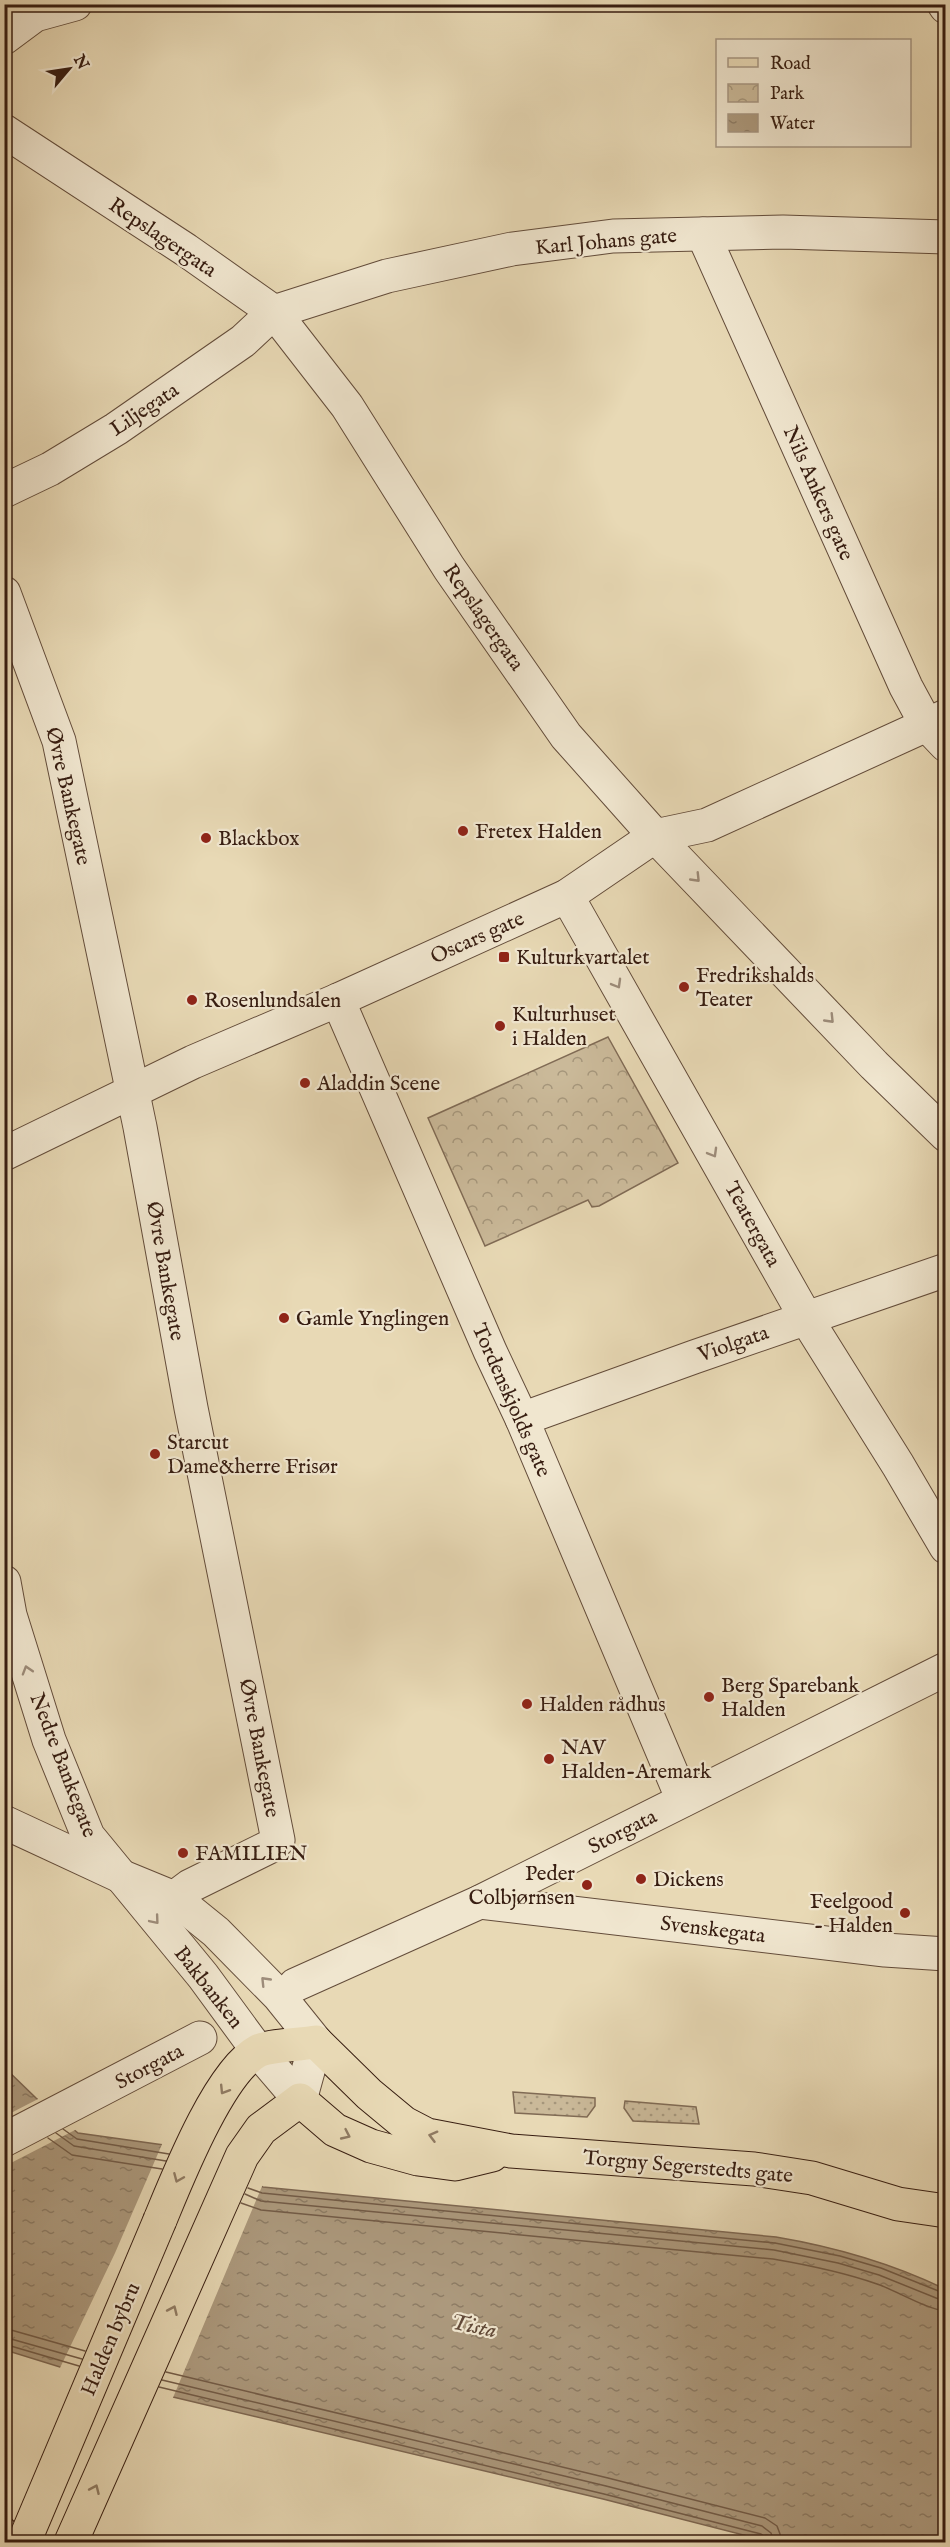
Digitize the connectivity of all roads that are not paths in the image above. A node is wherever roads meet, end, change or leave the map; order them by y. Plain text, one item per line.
1 (75, 4) edge
2 (4, 38) edge
3 (4, 131) edge
4 (703, 234) junction
5 (945, 237) edge
6 (274, 312) junction
7 (4, 491) edge
8 (4, 593) edge
9 (939, 728) edge
10 (655, 836) junction
11 (567, 896) junction
12 (339, 1000) junction
13 (132, 1094) junction
14 (945, 1135) edge
15 (4, 1154) edge
16 (945, 1270) edge
17 (806, 1318) junction
18 (522, 1419) junction
19 (945, 1547) edge
20 (4, 1582) edge
21 (7, 1616) edge
22 (945, 1669) edge
23 (683, 1800) junction
24 (4, 1822) edge
25 (118, 1875) junction
26 (174, 1898) junction
27 (480, 1902) junction
28 (945, 1954) edge
29 (295, 1985) dead end
30 (200, 2038) dead end
31 (316, 2042) junction
32 (258, 2051) junction
33 (300, 2100) junction
34 (4, 2140) edge
35 (511, 2151) junction
36 (898, 2204) junction
37 (945, 2211) edge
38 (945, 2231) edge
39 (24, 2542) edge
40 (71, 2542) edge

1 - 2 street
3 - 6 street, Repslagergata
4 - 5 street, Karl Johans gate
4 - 6 street, Karl Johans gate
4 - 9 street, Nils Ankers gate
6 - 7 street, Liljegata
6 - 10 street, Repslagergata
8 - 13 street, Øvre Bankegate
9 - 10 street, Oscars gate
10 - 11 street, Oscars gate
10 -> 14 street, Repslagergata
11 - 12 street, Oscars gate
11 -> 17 street, Teatergata
12 - 13 street, Oscars gate
12 - 18 street, Tordenskjolds gate
13 - 15 street, Oscars gate
13 - 26 street, Øvre Bankegate
16 - 17 street, Violgata
17 - 18 street, Violgata
17 - 19 street, Teatergata
18 - 23 street, Tordenskjolds gate
20 - 21 street, Nedre Bankegate
25 -> 21 street, Nedre Bankegate
22 - 23 street, Storgata
23 - 27 street, Storgata
24 - 25 street, Bakbanken
25 - 26 street, Bakbanken
25 -> 32 street, Bakbanken
31 -> 26 street, Bakbanken
27 - 28 street, Svenskegata
27 - 29 street, Storgata
30 - 34 street, Storgata
31 - 32 main road
31 - 33 street
35 -> 31 main road, Torgny Segerstedts gate
32 - 33 street, Bakbanken
32 -> 39 main road, Halden bybru, bridge
33 -> 35 main road, Torgny Segerstedts gate
40 -> 33 main road
35 - 36 main road, Torgny Segerstedts gate
36 - 37 main road, Torgny Segerstedts gate
36 - 38 main road, Torgny Segerstedts gate

